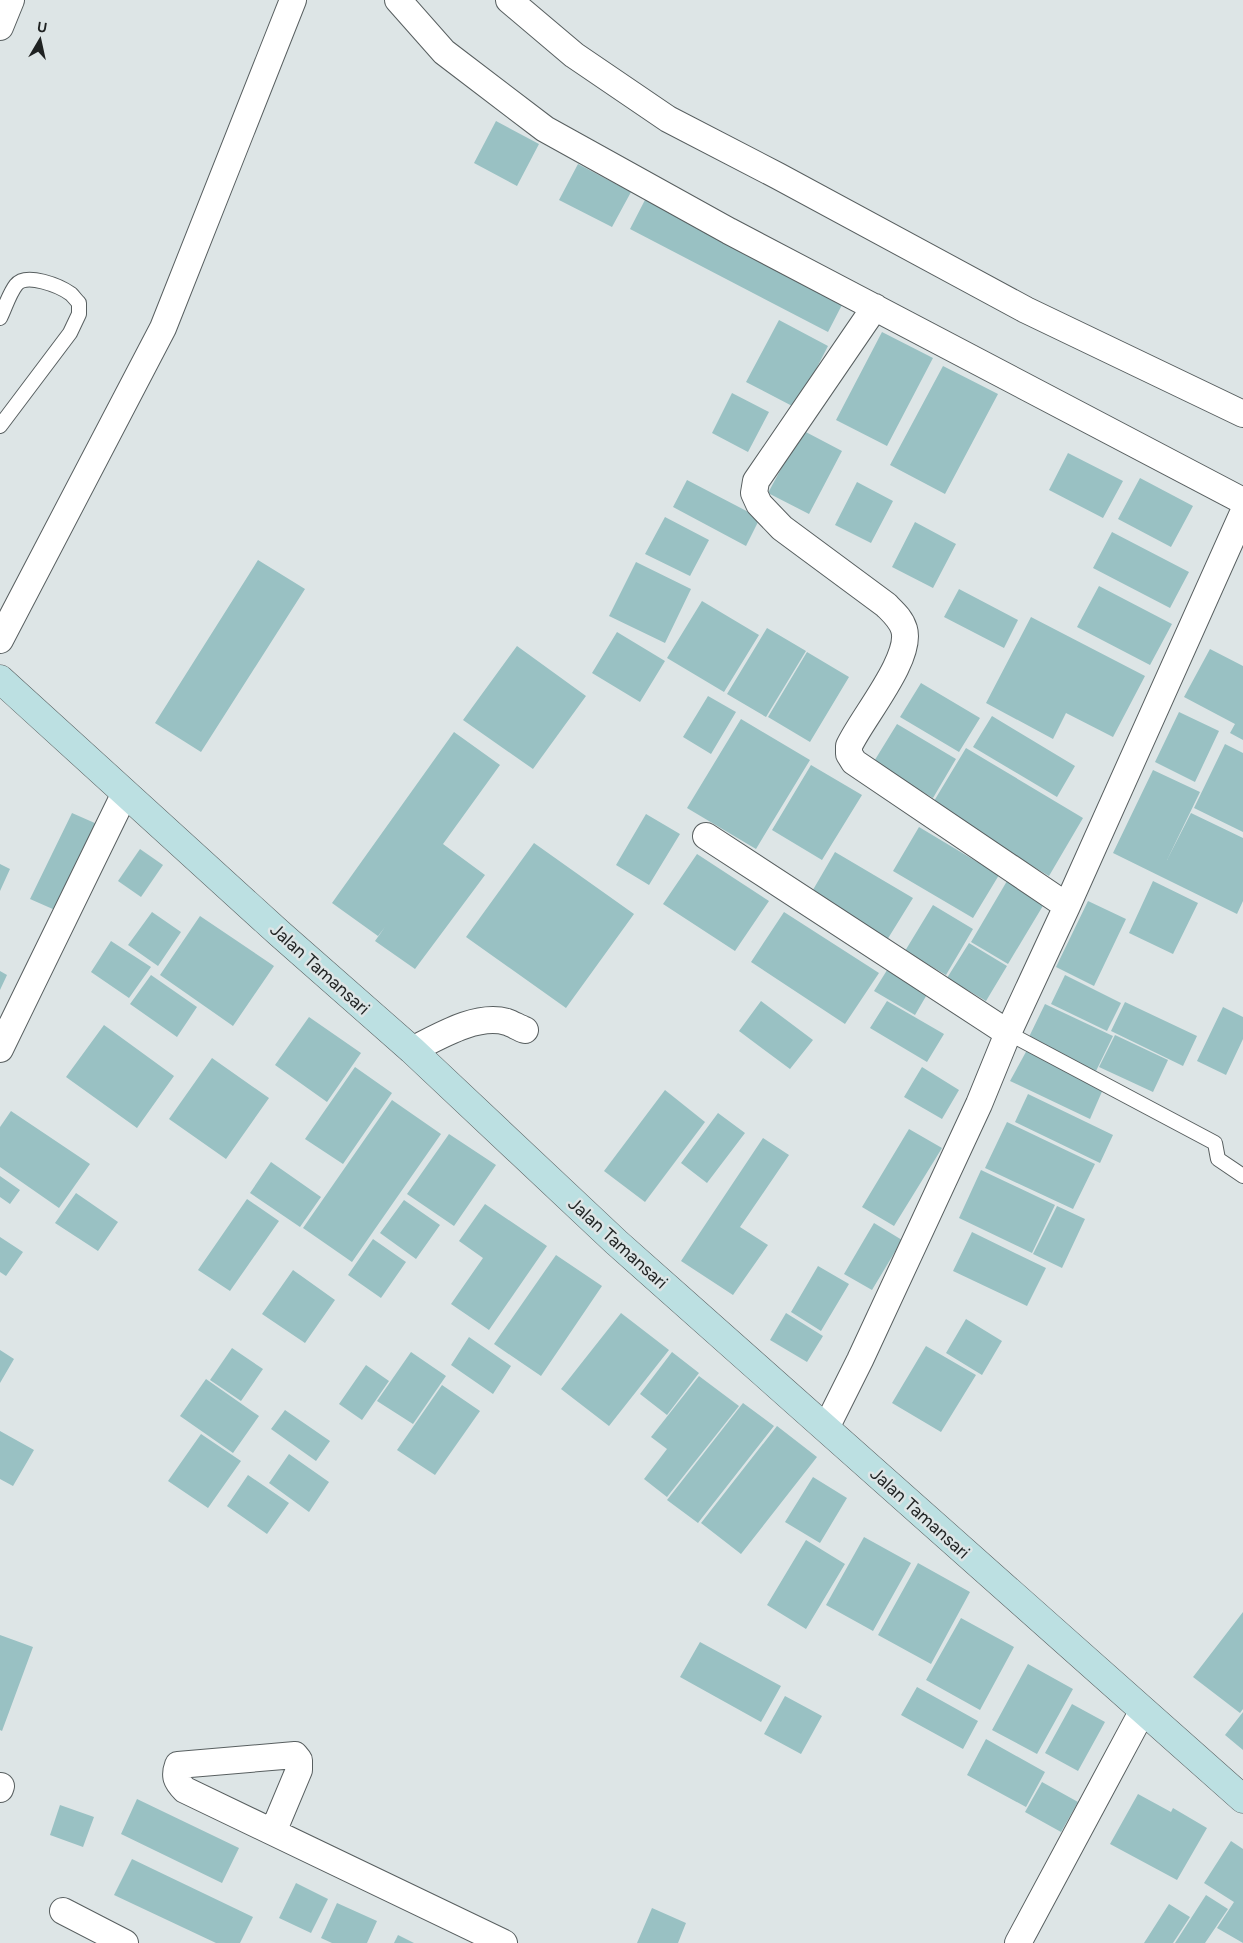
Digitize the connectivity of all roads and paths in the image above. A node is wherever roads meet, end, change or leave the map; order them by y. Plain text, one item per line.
1 (11, 0) edge
2 (293, 0) edge
3 (398, 0) edge
4 (509, 0) edge
5 (0, 27) edge
6 (875, 307) junction
7 (0, 318) edge
8 (1243, 414) edge
9 (2, 418) edge
10 (1243, 501) edge
11 (1243, 513) edge
12 (0, 640) edge
13 (0, 679) edge
14 (125, 794) junction
15 (706, 836) dead end
16 (1067, 906) junction
17 (525, 1030) dead end
18 (1008, 1033) junction
19 (0, 1049) edge
20 (412, 1050) junction
21 (1243, 1176) edge
22 (826, 1428) junction
23 (1142, 1712) junction
24 (1243, 1799) edge
25 (273, 1832) dead end
26 (63, 1911) dead end
27 (125, 1943) edge
28 (504, 1943) edge
29 (1018, 1943) edge

1 - 5 street
2 - 12 street
3 - 6 street
4 - 8 street
6 - 10 street
6 - 16 street
7 - 9 lane
11 - 16 street
13 - 14 main road, Jalan Tamansari
14 - 19 street
14 - 20 main road, Jalan Tamansari
15 - 18 street
16 - 18 street
17 - 20 street
18 - 21 lane
18 - 22 street
20 - 22 main road, Jalan Tamansari
22 - 23 main road, Jalan Tamansari
23 - 24 main road, Jalan Tamansari
23 - 29 street
25 - 28 street
26 - 27 street

